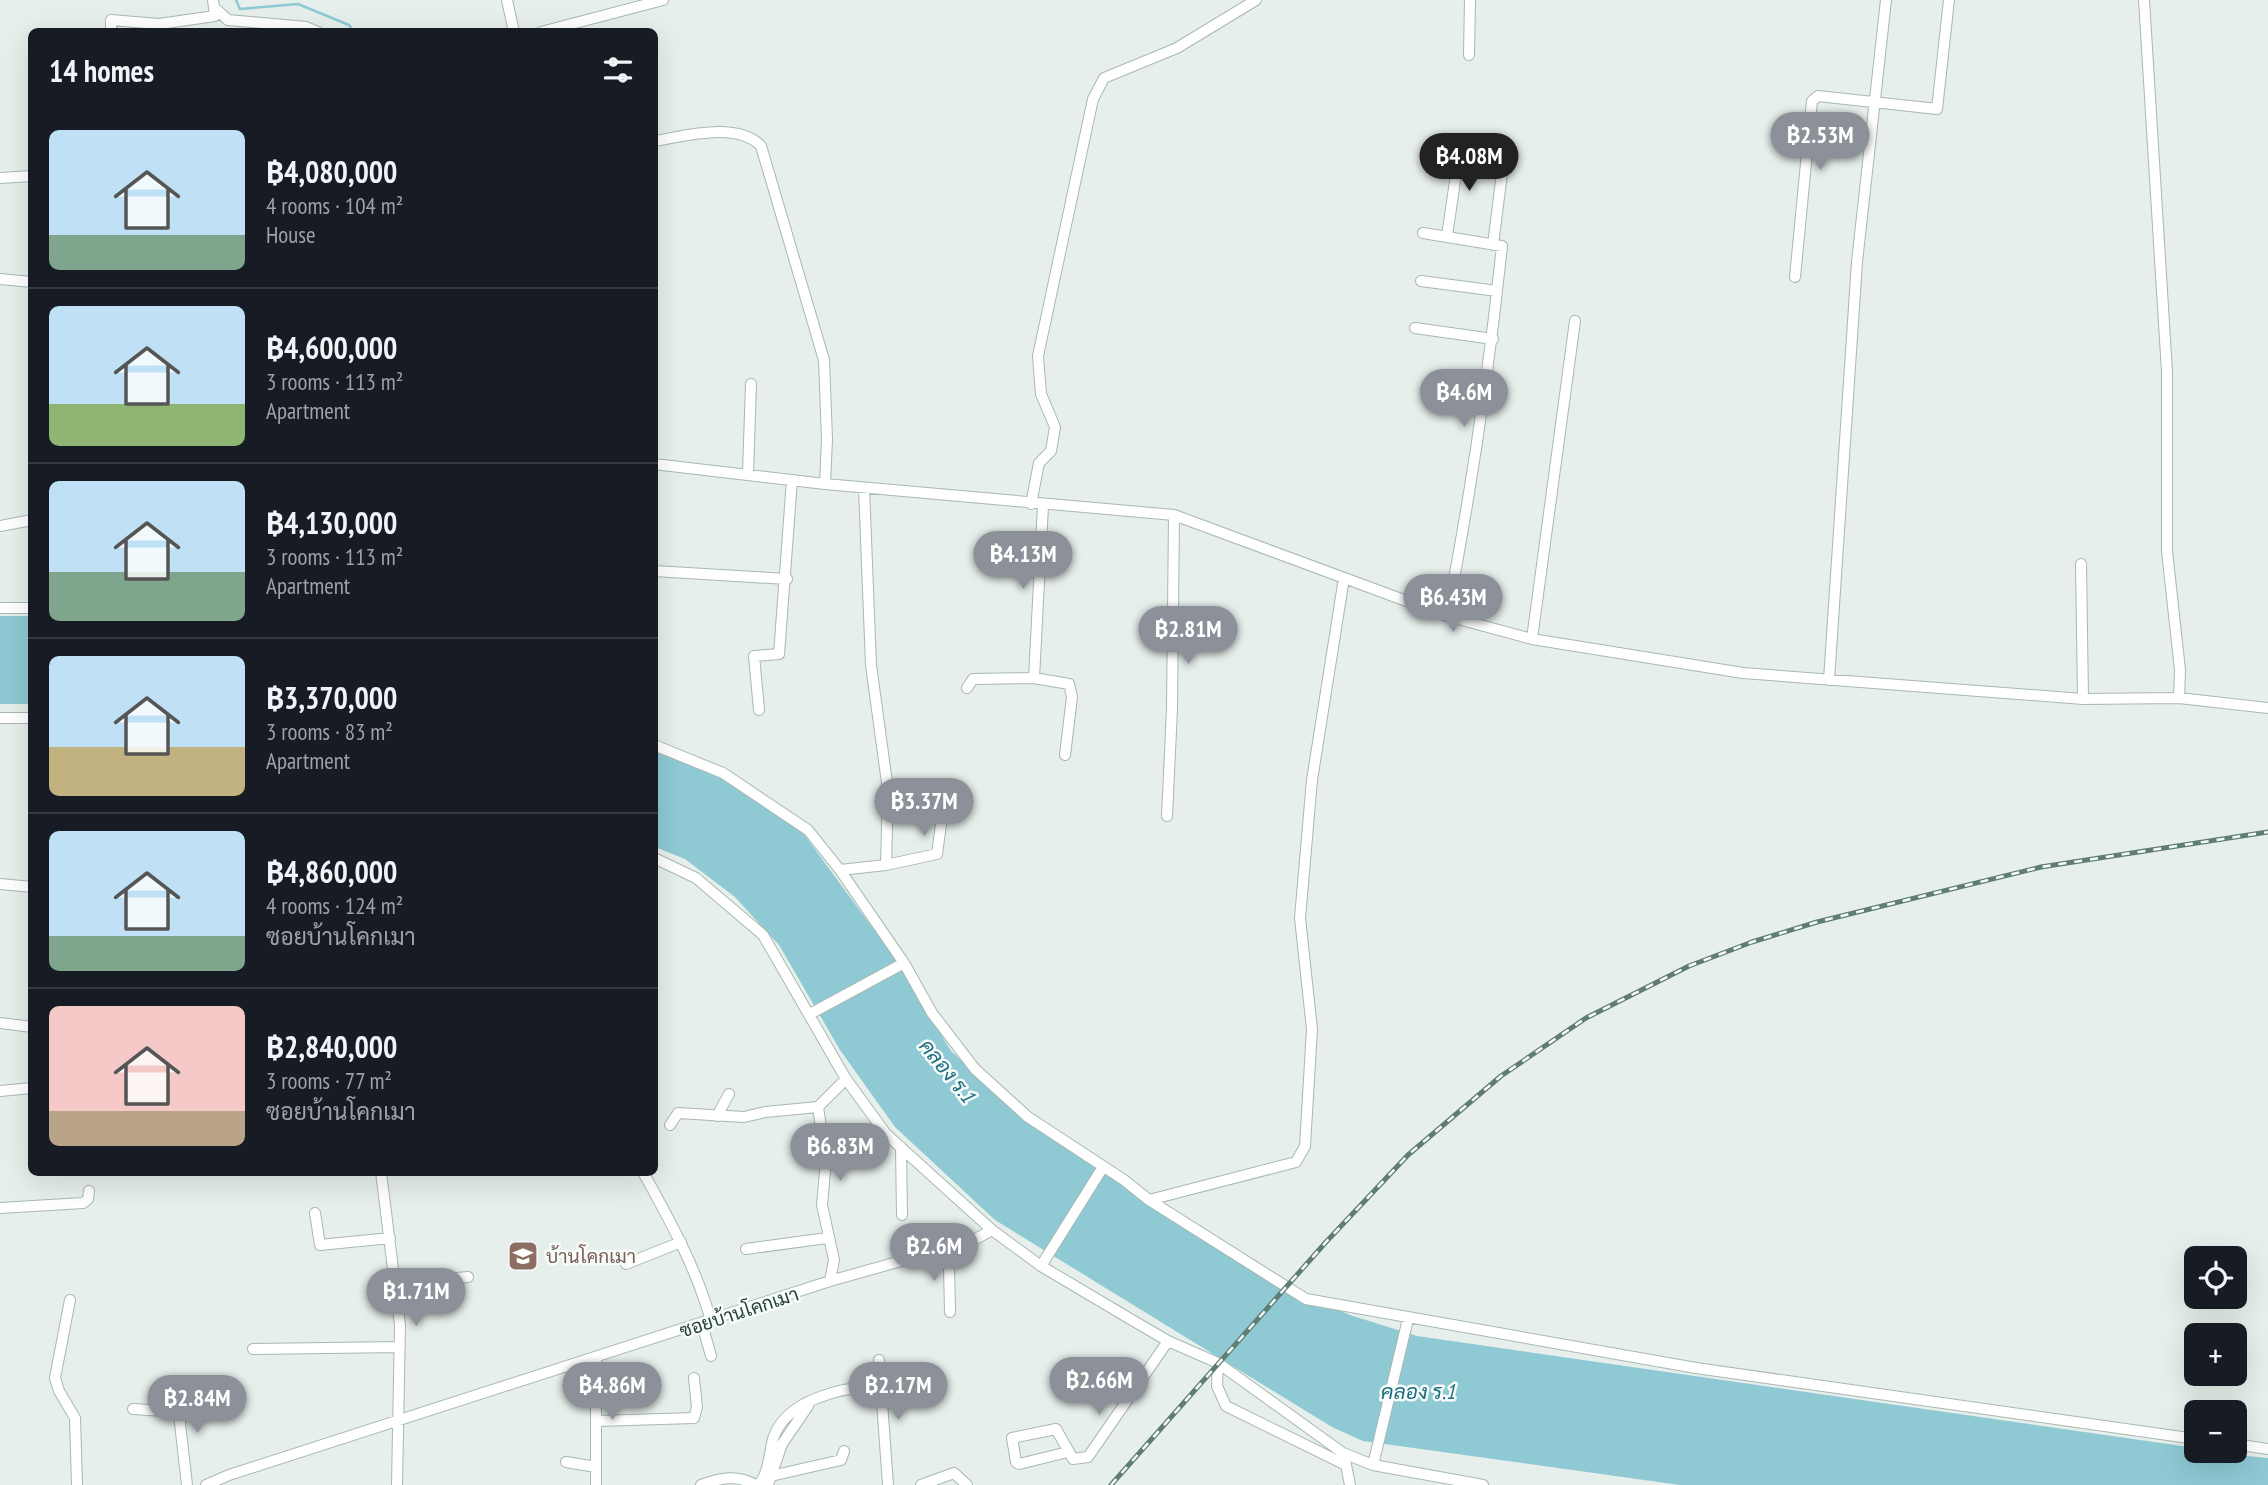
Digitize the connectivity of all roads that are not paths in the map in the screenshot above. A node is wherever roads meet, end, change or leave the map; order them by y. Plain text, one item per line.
1 (507, 0) edge
2 (663, 0) edge
3 (1256, 0) edge
4 (1470, 0) edge
5 (1886, 0) edge
6 (1949, 0) edge
7 (2144, 0) edge
8 (215, 5) edge
9 (111, 28) edge
10 (308, 28) edge
11 (513, 28) edge
12 (556, 28) edge
13 (1469, 54) dead end
14 (1874, 103) junction
15 (658, 140) edge
16 (1460, 147) dead end
17 (1504, 157) dead end
18 (28, 176) edge
19 (0, 178) edge
20 (1423, 233) dead end
21 (1447, 236) junction
22 (1493, 244) junction
23 (1794, 277) dead end
24 (0, 279) edge
25 (1421, 281) dead end
26 (28, 282) edge
27 (1497, 292) junction
28 (1575, 321) dead end
29 (1415, 328) dead end
30 (1493, 339) junction
31 (751, 384) dead end
32 (658, 464) edge
33 (748, 473) junction
34 (792, 481) junction
35 (825, 484) junction
36 (864, 488) junction
37 (1031, 504) junction
38 (1043, 506) junction
39 (1174, 515) junction
40 (28, 521) edge
41 (0, 526) edge
42 (2081, 564) dead end
43 (658, 571) edge
44 (1344, 578) junction
45 (787, 579) junction
46 (0, 608) edge
47 (28, 608) edge
48 (1447, 616) junction
49 (1532, 639) junction
50 (1034, 678) junction
51 (1829, 680) junction
52 (967, 688) dead end
53 (2179, 698) junction
54 (2083, 699) junction
55 (2268, 708) edge
56 (759, 710) dead end
57 (0, 718) edge
58 (28, 718) edge
59 (658, 747) edge
60 (1065, 755) dead end
61 (944, 802) dead end
62 (1167, 816) dead end
63 (658, 860) edge
64 (886, 864) junction
65 (840, 870) junction
66 (0, 884) edge
67 (28, 887) edge
68 (904, 963) junction
69 (810, 1014) junction
70 (0, 1023) edge
71 (28, 1026) edge
72 (846, 1079) junction
73 (28, 1088) edge
74 (0, 1091) edge
75 (729, 1094) dead end
76 (767, 1098) dead end
77 (818, 1107) junction
78 (771, 1111) junction
79 (717, 1116) junction
80 (670, 1125) dead end
81 (901, 1147) junction
82 (1100, 1171) junction
83 (382, 1176) edge
84 (645, 1176) edge
85 (89, 1191) dead end
86 (1150, 1200) junction
87 (0, 1208) edge
88 (315, 1213) dead end
89 (902, 1215) dead end
90 (992, 1230) junction
91 (390, 1238) junction
92 (827, 1238) junction
93 (681, 1242) junction
94 (746, 1249) dead end
95 (943, 1249) junction
96 (1044, 1262) junction
97 (626, 1264) dead end
98 (468, 1277) dead end
99 (830, 1281) junction
100 (395, 1284) junction
101 (70, 1300) dead end
102 (950, 1312) dead end
103 (1408, 1319) junction
104 (706, 1322) junction
105 (1168, 1341) junction
106 (400, 1347) junction
107 (253, 1349) dead end
108 (711, 1356) dead end
109 (596, 1359) junction
110 (878, 1360) dead end
111 (1218, 1363) junction
112 (694, 1378) dead end
113 (879, 1387) junction
114 (176, 1388) dead end
115 (813, 1402) junction
116 (133, 1409) dead end
117 (179, 1412) junction
118 (596, 1421) junction
119 (398, 1423) junction
120 (2184, 1437) edge
121 (2247, 1446) edge
122 (2268, 1449) edge
123 (844, 1451) dead end
124 (1068, 1452) junction
125 (1343, 1453) junction
126 (566, 1462) dead end
127 (1346, 1465) junction
128 (1373, 1465) junction
129 (596, 1467) junction
130 (770, 1481) edge
131 (77, 1485) edge
132 (187, 1485) edge
133 (205, 1485) edge
134 (397, 1485) edge
135 (596, 1485) edge
136 (701, 1485) edge
137 (757, 1485) edge
138 (888, 1485) edge
139 (921, 1485) edge
140 (967, 1485) edge
141 (1350, 1485) edge
142 (1483, 1485) edge

1 - 11 street
2 - 12 street
3 - 37 street
4 - 13 street
5 - 14 street
6 - 14 street
7 - 53 street
8 - 9 street
8 - 10 street
14 - 23 street
14 - 51 street
15 - 35 street
16 - 21 street
17 - 22 street
18 - 19 street
20 - 21 street
21 - 22 street
22 - 27 street
24 - 26 street
25 - 27 street
27 - 30 street
28 - 49 street
29 - 30 street
30 - 48 street
31 - 33 street
32 - 33 street
33 - 34 street
34 - 35 street
34 - 45 street
35 - 36 street
36 - 37 street
36 - 64 street
37 - 38 street
38 - 39 street
38 - 50 street
39 - 44 street
39 - 62 street
40 - 41 street
42 - 54 street
43 - 45 street
44 - 48 street
44 - 86 street
45 - 56 street
46 - 47 street
48 - 49 street
49 - 51 street
50 - 52 street
50 - 60 street
51 - 54 street
53 - 54 street
53 - 55 street
57 - 58 street
59 - 65 street
61 - 64 street
63 - 69 street
64 - 65 street
65 - 68 street
66 - 67 street
68 - 69 street
68 - 82 street
69 - 72 street
70 - 71 street
72 - 77 street
72 - 81 street
73 - 74 street
75 - 79 street
76 - 78 street
77 - 78 street
77 - 92 street
78 - 79 street
79 - 80 street
81 - 89 street
81 - 90 street
82 - 86 street
82 - 96 street
83 - 91 street
84 - 93 street
85 - 87 street
86 - 103 street
88 - 91 street
90 - 95 street, ซอยบ้านโคกเมา
90 - 96 street
91 - 100 street
92 - 94 street
92 - 99 street
93 - 97 street
93 - 104 street
95 - 99 street, ซอยบ้านโคกเมา
95 - 102 street
96 - 105 street
98 - 100 street
99 - 104 street, ซอยบ้านโคกเมา
100 - 106 street
101 - 131 street
103 - 120 street
103 - 128 street
104 - 108 street
104 - 109 street, ซอยบ้านโคกเมา
105 - 111 street
105 - 124 street
106 - 107 street
106 - 119 street
109 - 118 street
109 - 119 street, ซอยบ้านโคกเมา
110 - 113 street
111 - 125 street
111 - 127 street
112 - 118 street
113 - 115 street
113 - 138 street
114 - 117 street
115 - 130 street
115 - 137 street
116 - 117 street
117 - 132 street
118 - 129 street
119 - 133 street, ซอยบ้านโคกเมา
119 - 134 street
121 - 122 street
123 - 130 street
124 - 124 street
125 - 127 street
125 - 128 street
126 - 129 street
127 - 141 street
128 - 142 street
129 - 135 street
136 - 137 street
139 - 140 street

